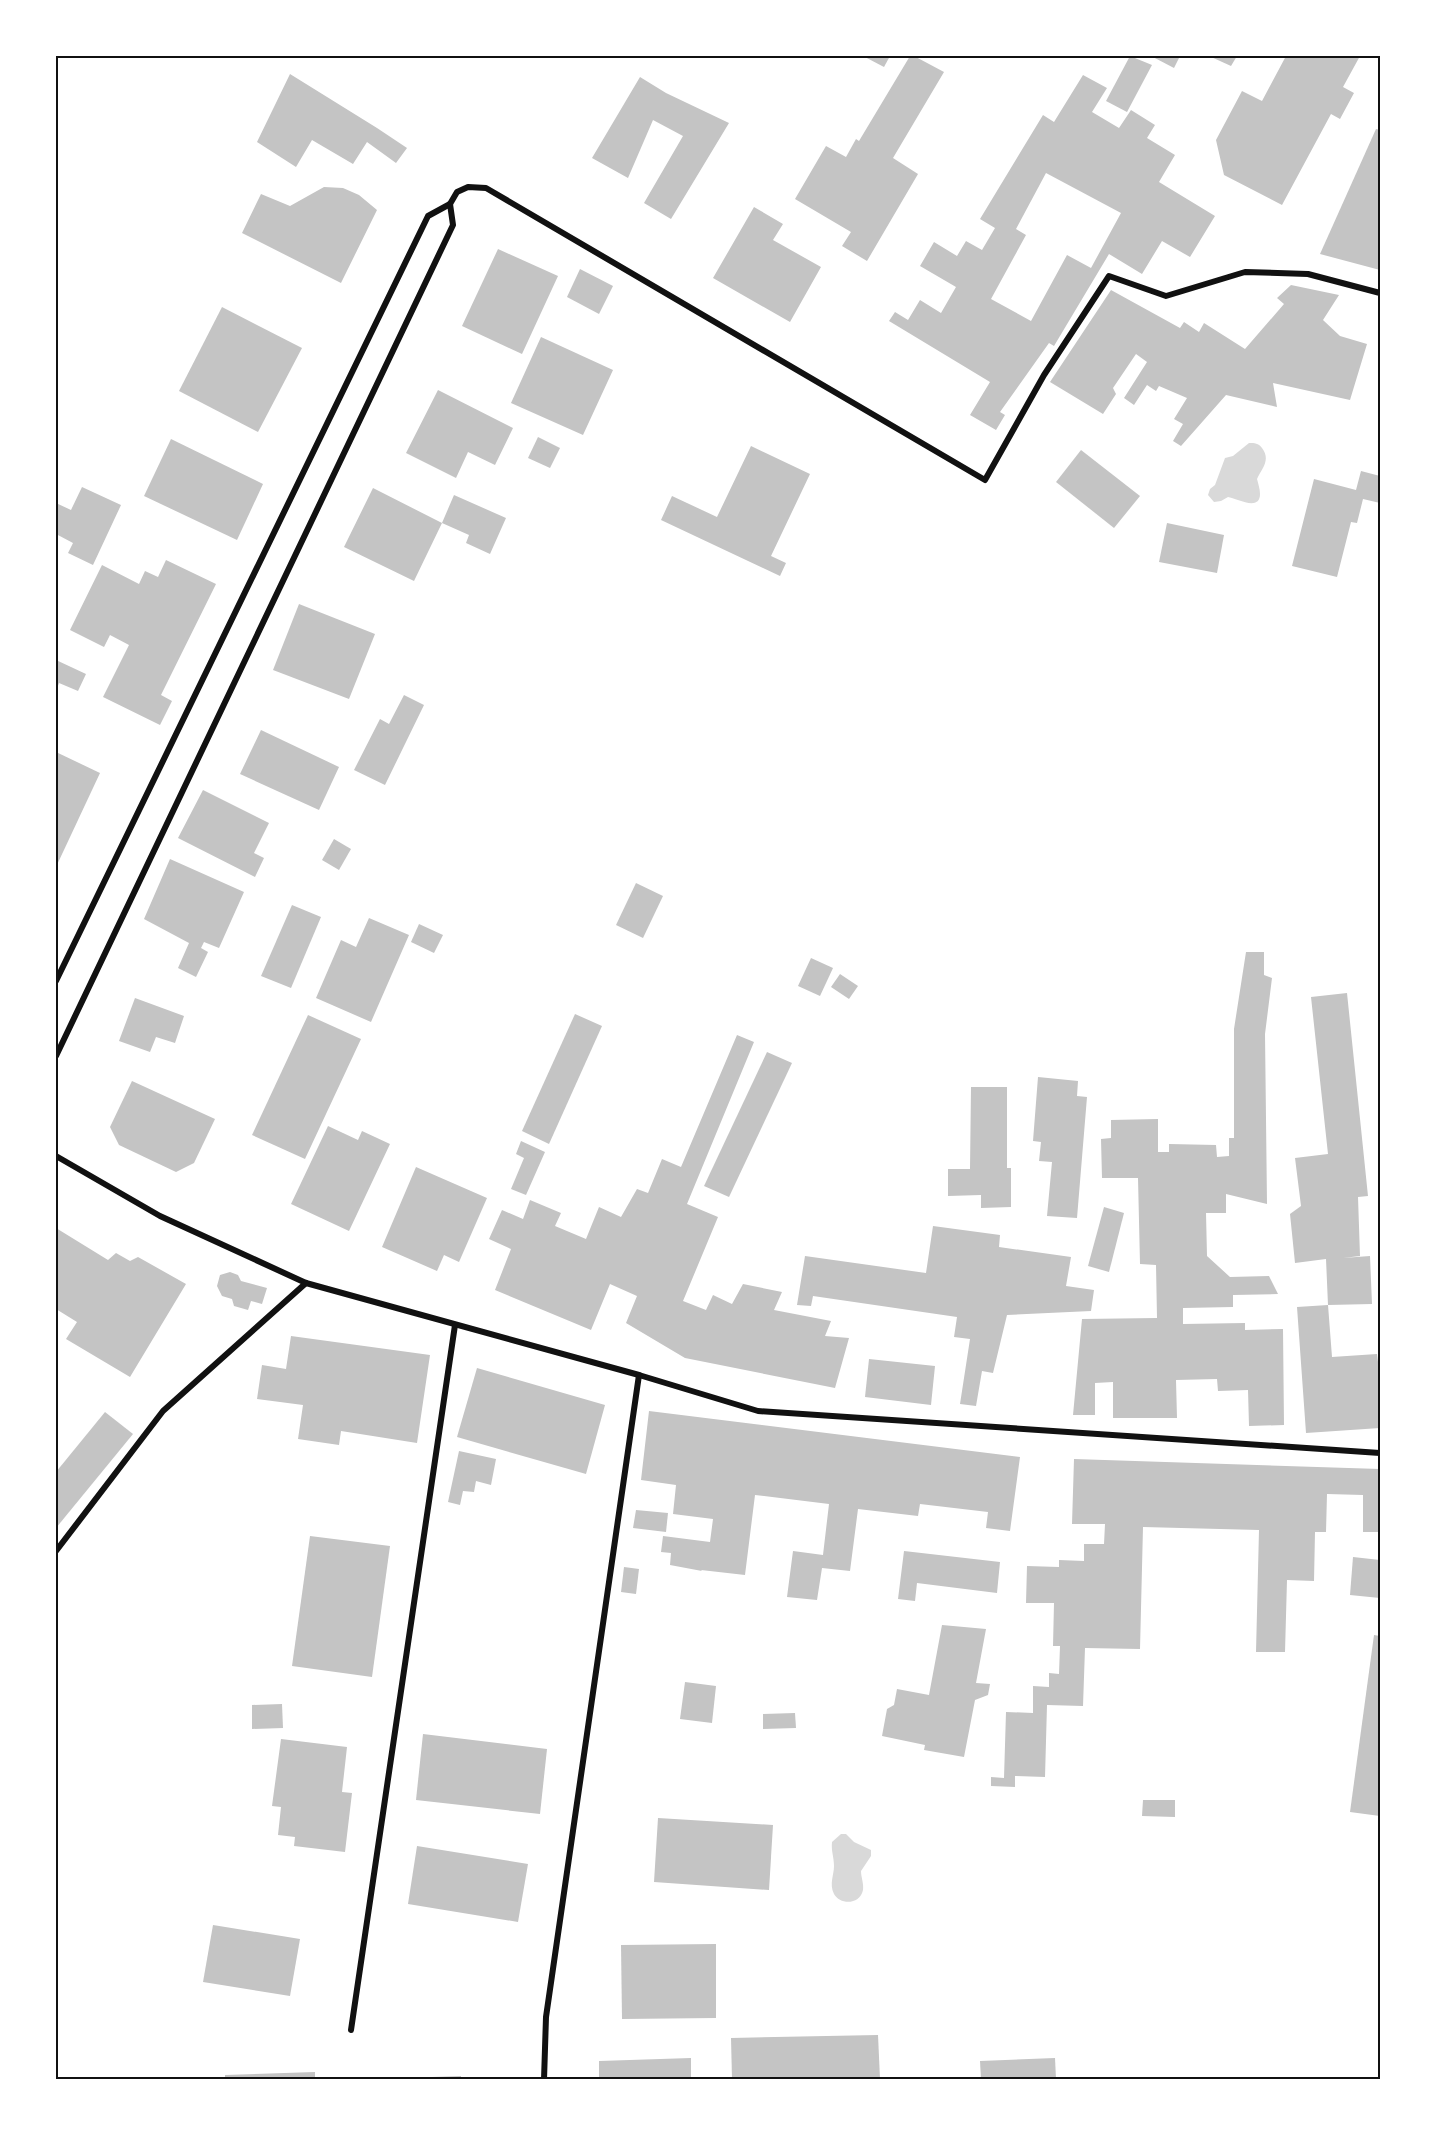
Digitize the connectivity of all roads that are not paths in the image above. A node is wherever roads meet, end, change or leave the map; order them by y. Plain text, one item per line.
1 (450, 204) junction
2 (1380, 293) edge
3 (56, 981) edge
4 (56, 1056) edge
5 (56, 1156) edge
6 (306, 1283) junction
7 (455, 1325) junction
8 (639, 1375) junction
9 (1380, 1453) edge
10 (56, 1551) edge
11 (351, 2030) dead end
12 (544, 2079) edge

1 - 2 street
1 - 3 street
1 - 4 street
5 - 6 street
6 - 7 street
6 - 10 street
7 - 8 street
7 - 11 street
8 - 9 street
8 - 12 street

